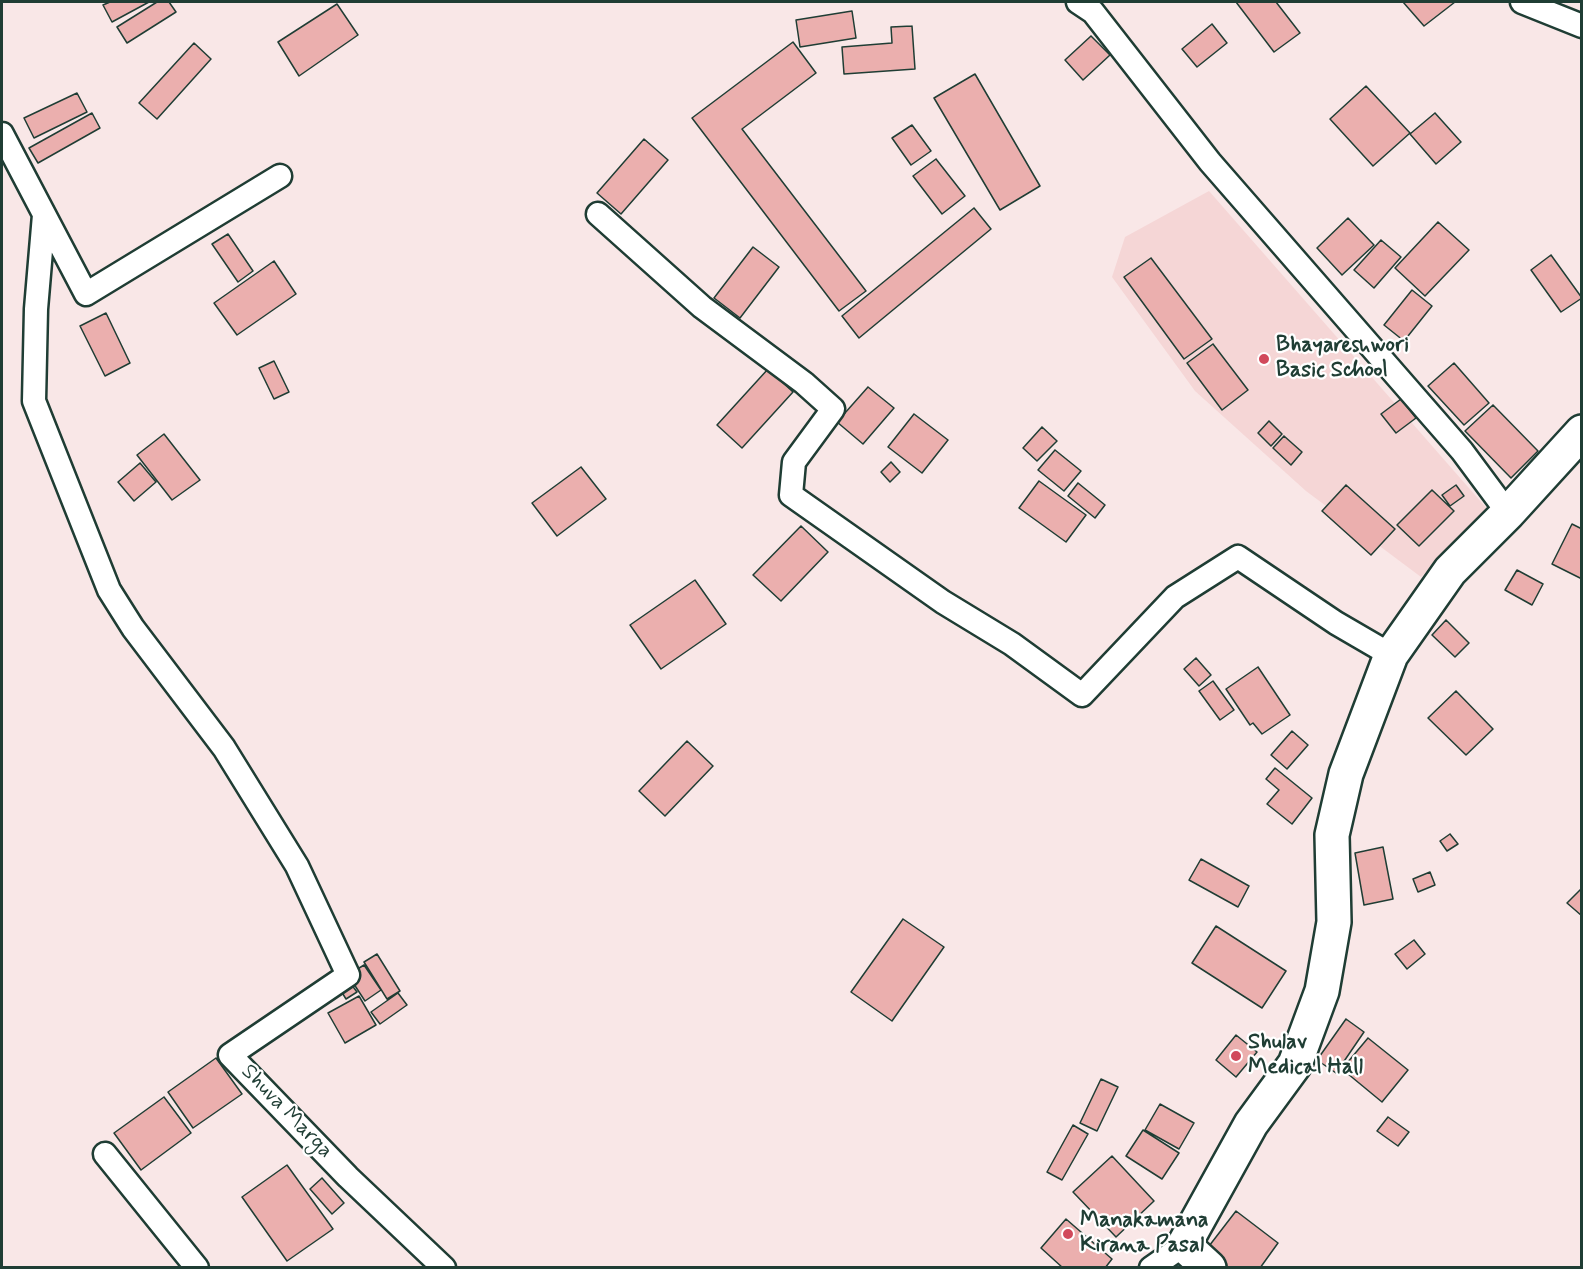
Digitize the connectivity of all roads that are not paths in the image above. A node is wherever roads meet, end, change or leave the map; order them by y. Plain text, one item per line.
1 (1078, 2) edge
2 (1522, 2) edge
3 (1581, 26) edge
4 (2, 134) edge
5 (280, 176) dead end
6 (598, 214) dead end
7 (44, 215) junction
8 (1581, 432) edge
9 (1508, 513) junction
10 (1390, 655) junction
11 (105, 1154) dead end
12 (1184, 1245) junction
13 (434, 1264) edge
14 (198, 1268) edge
15 (1151, 1268) edge
16 (1209, 1268) edge

1 - 9 street
2 - 3 street
4 - 7 street
5 - 7 street
6 - 10 street
7 - 13 street, Shuva Marga
8 - 9 main road
9 - 10 main road
10 - 12 main road
11 - 14 street
12 - 15 street
12 - 16 main road

